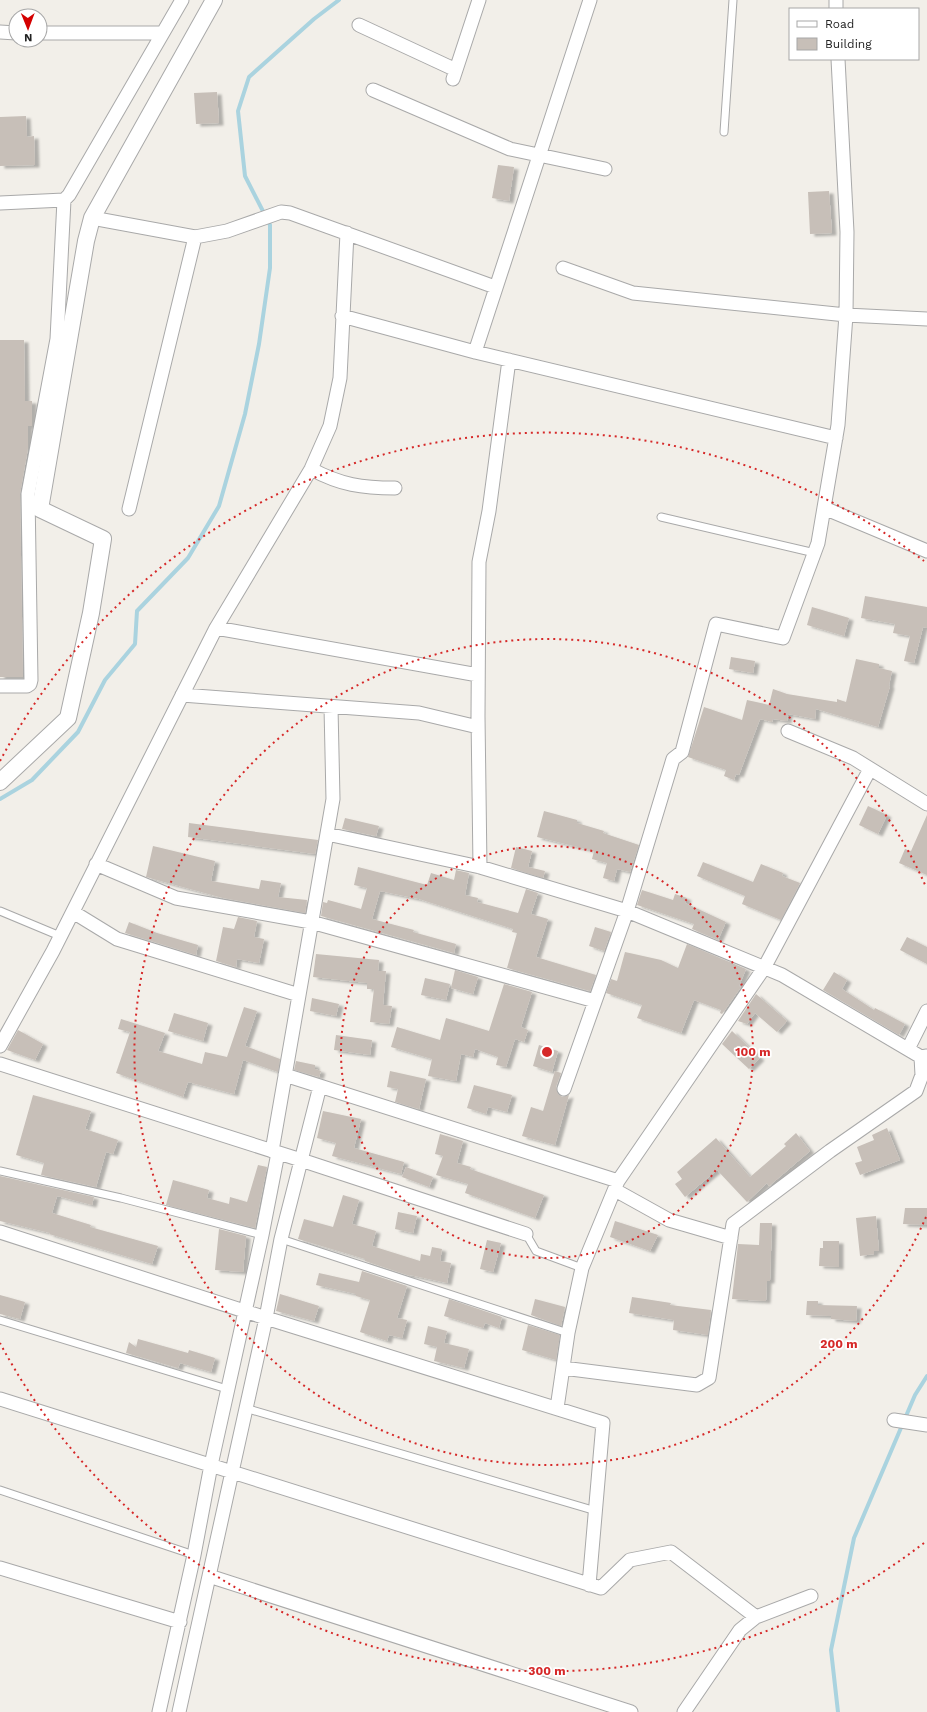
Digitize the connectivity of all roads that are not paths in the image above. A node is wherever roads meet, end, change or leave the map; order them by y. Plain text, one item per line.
1 (182, 0) edge
2 (214, 0) edge
3 (479, 0) edge
4 (590, 0) edge
5 (733, 0) edge
6 (359, 25) dead end
7 (48, 33) edge
8 (162, 33) junction
9 (838, 60) edge
10 (373, 90) dead end
11 (724, 132) dead end
12 (539, 155) junction
13 (605, 169) dead end
14 (64, 200) junction
15 (0, 203) edge
16 (92, 218) junction
17 (347, 233) junction
18 (195, 237) junction
19 (563, 268) dead end
20 (495, 287) junction
21 (846, 315) junction
22 (342, 316) junction
23 (927, 319) edge
24 (475, 352) junction
25 (508, 360) junction
26 (836, 438) junction
27 (311, 469) junction
28 (395, 488) dead end
29 (824, 508) junction
30 (129, 509) dead end
31 (661, 517) dead end
32 (927, 551) edge
33 (814, 553) junction
34 (216, 628) junction
35 (478, 675) junction
36 (0, 686) edge
37 (182, 696) junction
38 (331, 707) junction
39 (478, 727) junction
40 (788, 731) dead end
41 (870, 769) junction
42 (0, 782) edge
43 (927, 804) edge
44 (327, 834) junction
45 (96, 864) junction
46 (480, 867) junction
47 (0, 911) edge
48 (627, 911) junction
49 (73, 912) junction
50 (311, 922) junction
51 (60, 936) junction
52 (764, 968) junction
53 (299, 995) junction
54 (595, 1001) junction
55 (927, 1010) edge
56 (0, 1046) edge
57 (908, 1049) junction
58 (924, 1056) edge
59 (0, 1064) edge
60 (285, 1075) junction
61 (320, 1086) junction
62 (564, 1089) dead end
63 (275, 1152) junction
64 (301, 1160) junction
65 (0, 1171) edge
66 (616, 1186) junction
67 (0, 1232) edge
68 (526, 1234) joint
69 (262, 1235) junction
70 (731, 1238) junction
71 (280, 1239) junction
72 (582, 1268) junction
73 (244, 1311) junction
74 (266, 1318) junction
75 (0, 1320) edge
76 (568, 1333) junction
77 (563, 1368) junction
78 (227, 1390) junction
79 (0, 1399) edge
80 (245, 1408) junction
81 (557, 1408) junction
82 (894, 1420) dead end
83 (927, 1425) edge
84 (211, 1466) junction
85 (231, 1472) junction
86 (0, 1490) edge
87 (596, 1511) junction
88 (194, 1555) junction
89 (0, 1568) edge
90 (209, 1576) junction
91 (589, 1585) junction
92 (811, 1596) dead end
93 (756, 1616) junction
94 (180, 1622) junction
95 (159, 1712) edge
96 (179, 1712) edge
97 (631, 1712) edge
98 (684, 1712) edge

1 - 8 street
2 - 16 street
3 - 6 street
4 - 12 street
5 - 11 lane
7 - 8 street
8 - 14 street
9 - 21 street
10 - 12 street
12 - 13 street
12 - 20 street
14 - 15 street
14 - 36 street
16 - 18 street
16 - 42 street
17 - 18 street
17 - 20 street
17 - 22 street
18 - 30 street
19 - 21 street
20 - 24 street
21 - 23 street
21 - 26 street
22 - 24 street
22 - 27 street
24 - 25 street
25 - 26 street
25 - 35 street
26 - 29 street
27 - 28 street
27 - 34 street
29 - 32 street
29 - 33 street
31 - 33 lane
33 - 48 street
34 - 35 street
34 - 37 street
35 - 39 street
37 - 38 street
37 - 45 street
38 - 39 street
38 - 44 street
39 - 46 street
40 - 41 street
41 - 43 street
41 - 52 street
44 - 46 street
44 - 50 street
45 - 49 street
45 - 50 street
46 - 48 street
47 - 51 lane
48 - 52 street
48 - 54 street
49 - 51 street
49 - 53 street
50 - 53 street
50 - 54 street
51 - 56 street
52 - 57 street
52 - 66 street
53 - 60 street
54 - 62 street
55 - 57 street
57 - 58 street
58 - 70 street
59 - 63 street
60 - 61 street
60 - 63 street
61 - 64 street
61 - 66 street
63 - 64 street
63 - 69 street
64 - 68 street
64 - 71 street
65 - 69 lane
66 - 70 street
66 - 72 street
67 - 73 street
68 - 72 lane
69 - 73 street
70 - 77 street
71 - 74 street
71 - 76 lane
72 - 76 street
73 - 74 street
73 - 78 street
74 - 80 street
74 - 81 street
75 - 78 lane
76 - 77 street
77 - 81 street
78 - 84 street
79 - 84 street
80 - 85 street
80 - 87 lane
81 - 87 street
82 - 83 street
84 - 85 street
84 - 88 street
85 - 90 street
85 - 91 street
86 - 88 lane
87 - 91 street
88 - 94 street
89 - 94 street
90 - 96 street
90 - 97 street
91 - 93 street
92 - 93 street
93 - 98 street
94 - 95 street

